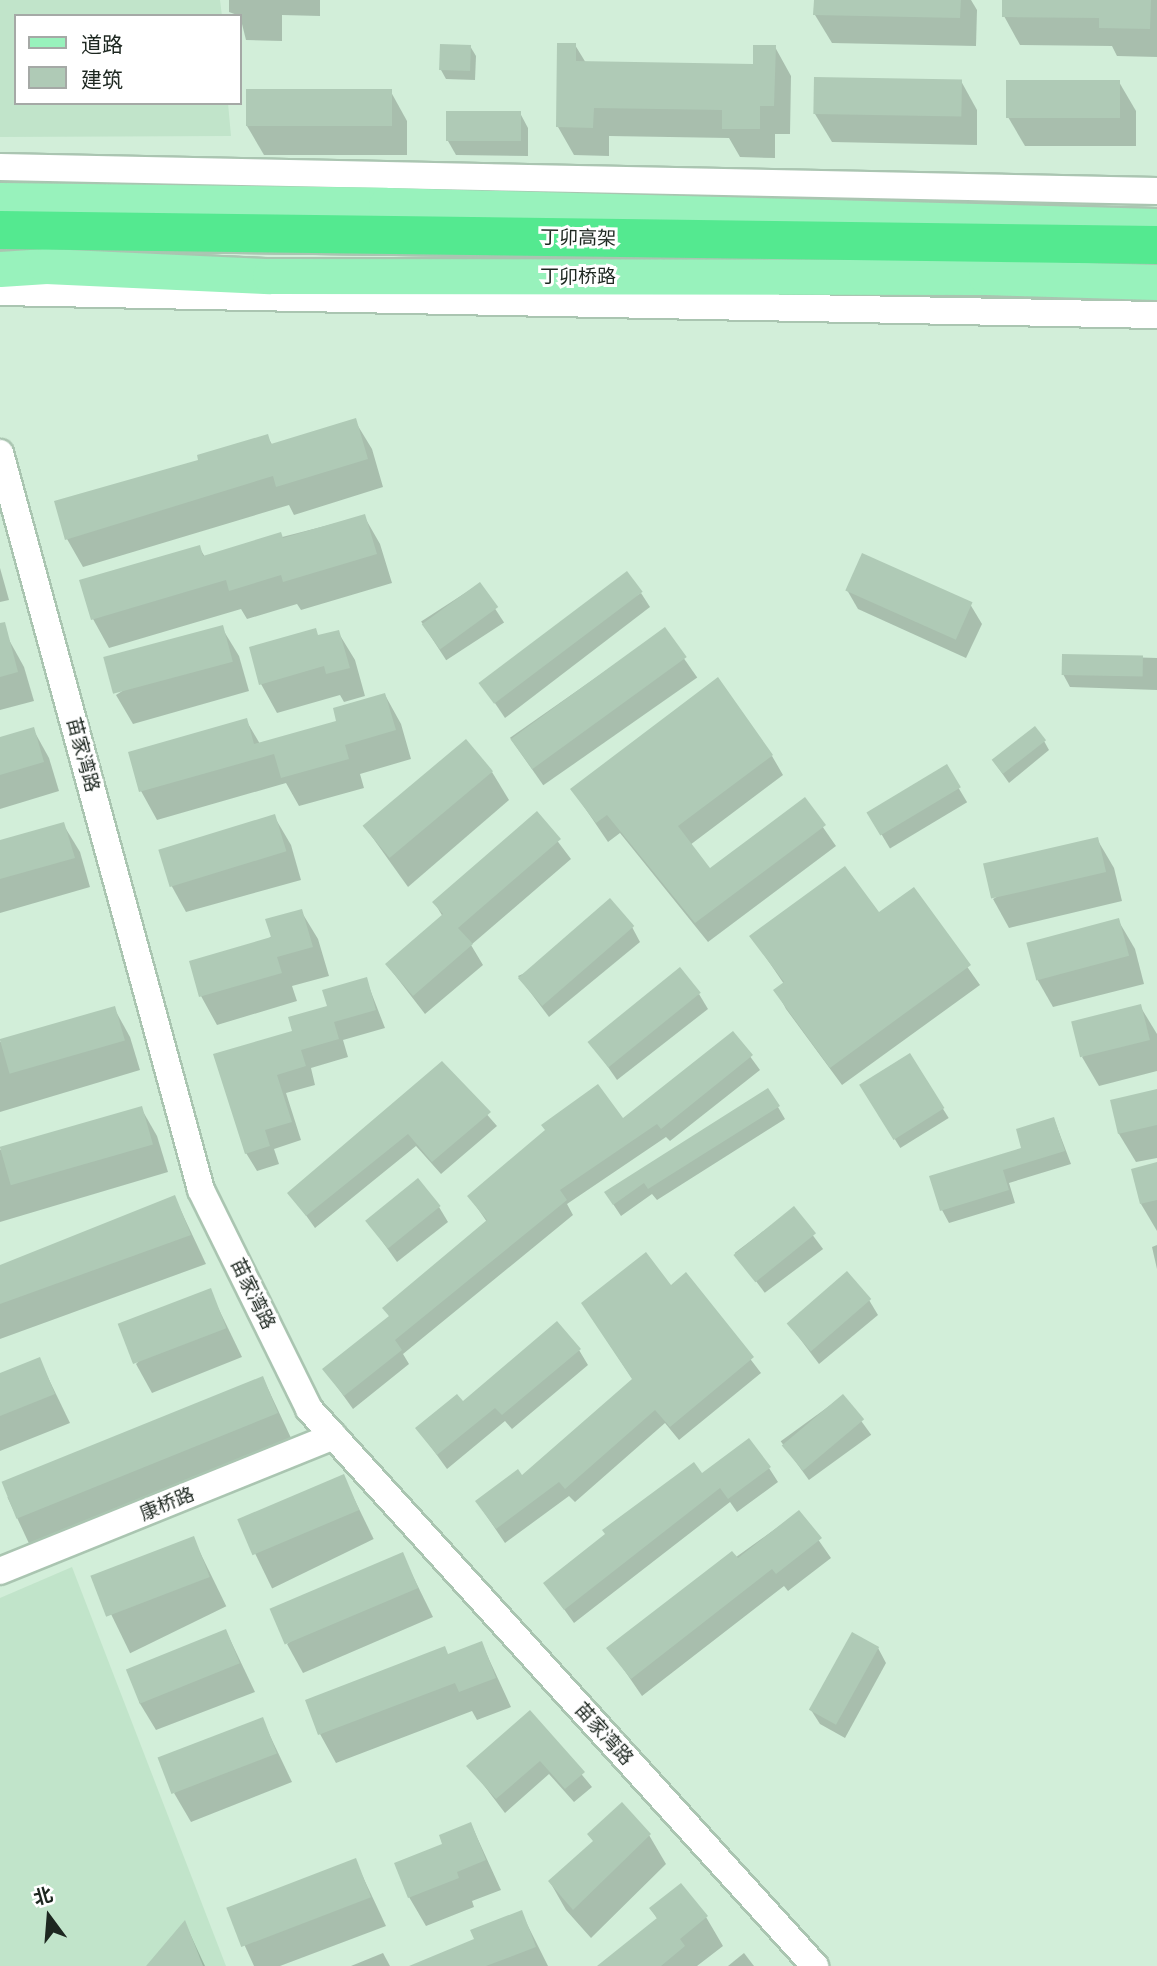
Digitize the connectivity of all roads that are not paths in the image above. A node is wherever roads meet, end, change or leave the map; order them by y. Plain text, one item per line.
1 (0, 167) edge
2 (1157, 191) edge
3 (0, 200) edge
4 (1157, 226) edge
5 (1157, 245) edge
6 (1, 260) edge
7 (1157, 261) edge
8 (1157, 282) edge
9 (1157, 315) edge
10 (0, 453) edge
11 (334, 1436) junction
12 (0, 1571) edge
13 (815, 1966) edge

1 - 2 street
3 - 4 main road
5 - 6 highway, 丁卯高架
6 - 7 highway, 丁卯高架
6 - 8 main road, 丁卯桥路
6 - 9 street
10 - 11 street, 苗家湾路
11 - 12 street, 康桥路
11 - 13 street, 苗家湾路

